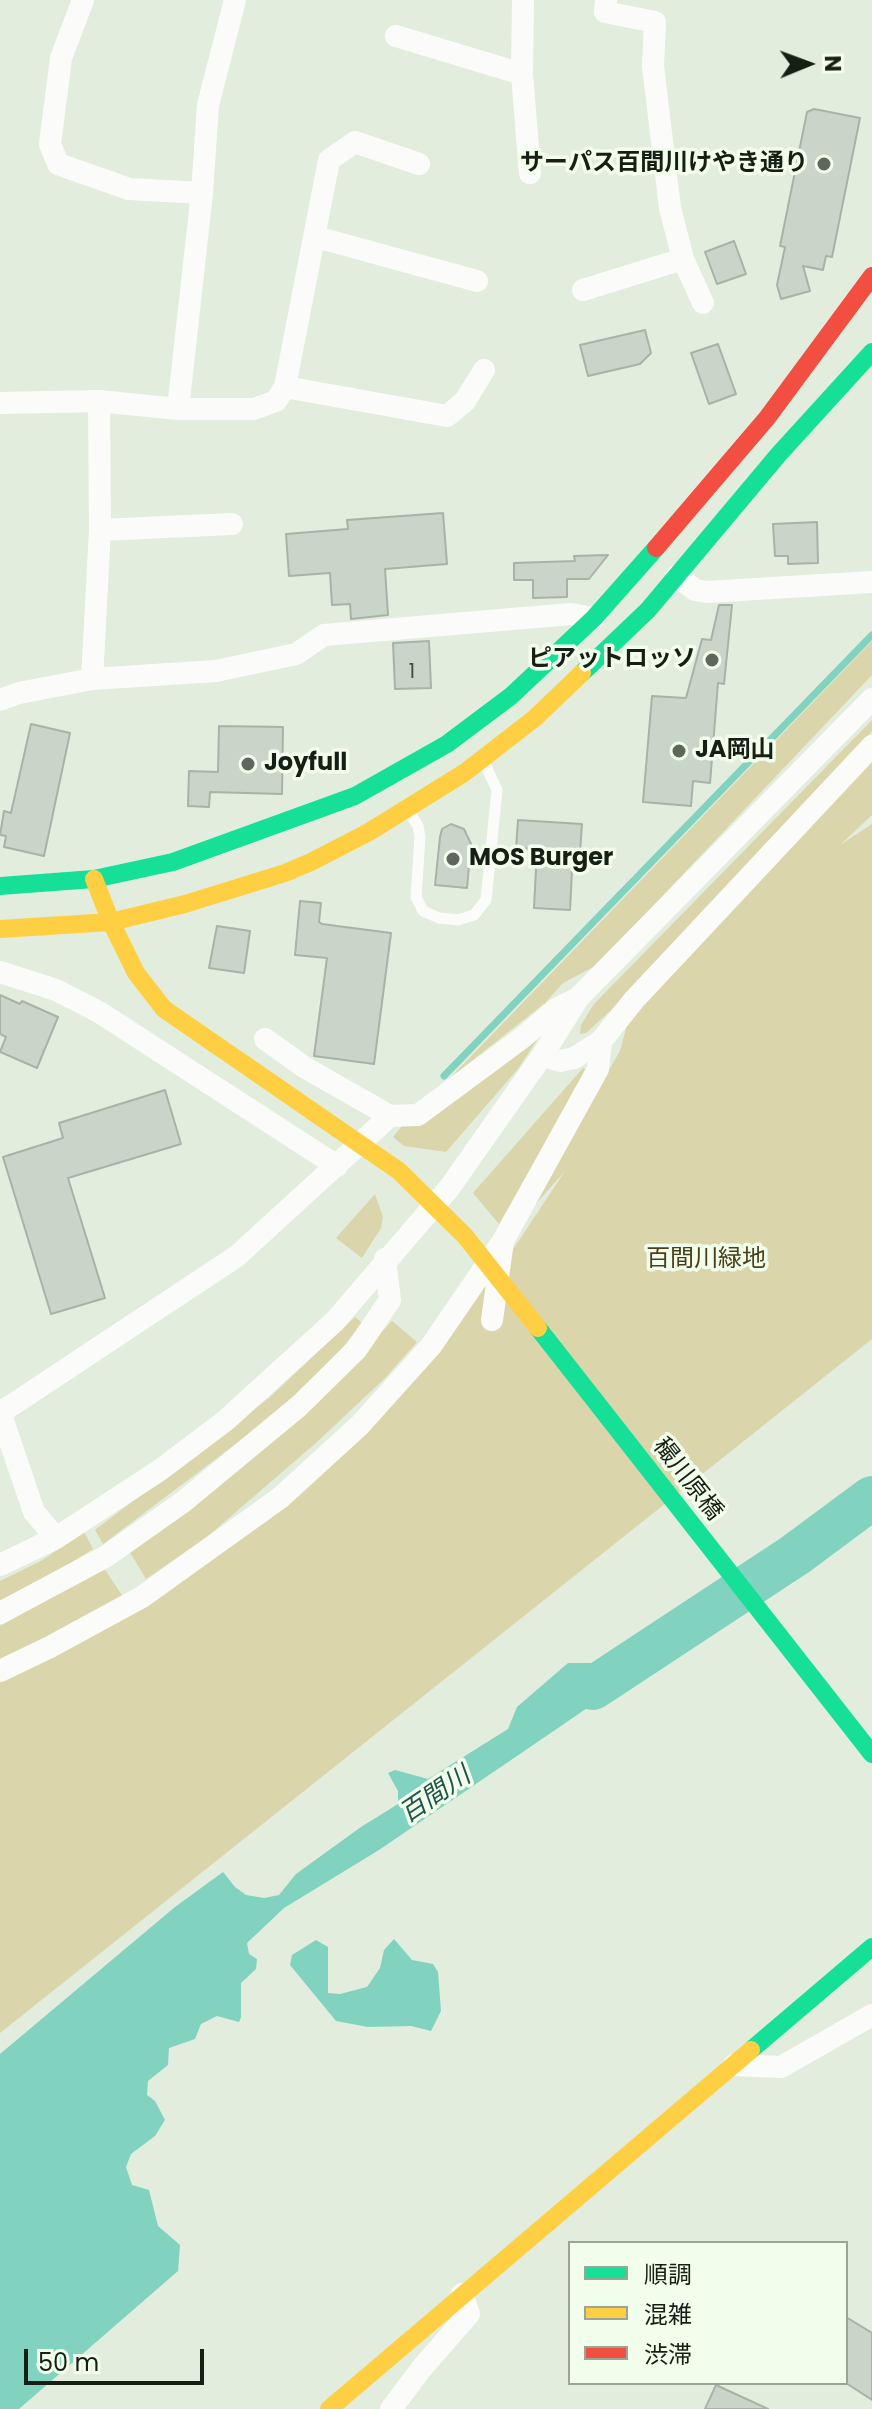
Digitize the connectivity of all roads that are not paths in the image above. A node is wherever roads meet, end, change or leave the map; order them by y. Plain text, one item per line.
1 (83, 0) edge
2 (235, 0) edge
3 (523, 0) edge
4 (606, 0) edge
5 (396, 36) dead end
6 (522, 74) junction
7 (419, 164) dead end
8 (530, 173) dead end
9 (202, 193) junction
10 (316, 237) junction
11 (683, 259) junction
12 (872, 276) edge
13 (477, 281) dead end
14 (583, 290) dead end
15 (703, 303) dead end
16 (872, 352) edge
17 (484, 370) dead end
18 (285, 387) junction
19 (99, 401) junction
20 (0, 403) edge
21 (178, 409) junction
22 (232, 524) dead end
23 (100, 530) junction
24 (677, 576) junction
25 (872, 582) edge
26 (594, 618) junction
27 (92, 679) junction
28 (872, 699) edge
29 (0, 700) edge
30 (872, 746) edge
31 (483, 760) junction
32 (407, 808) junction
33 (94, 879) junction
34 (0, 886) edge
35 (111, 922) junction
36 (0, 929) edge
37 (0, 972) edge
38 (579, 997) junction
39 (265, 1039) dead end
40 (601, 1041) junction
41 (542, 1056) junction
42 (390, 1116) junction
43 (337, 1166) junction
44 (435, 1204) junction
45 (503, 1241) junction
46 (385, 1259) junction
47 (492, 1320) dead end
48 (1, 1414) edge
49 (56, 1538) junction
50 (0, 1565) edge
51 (0, 1613) edge
52 (0, 1671) edge
53 (872, 1754) edge
54 (872, 1947) edge
55 (872, 2015) edge
56 (734, 2065) junction
57 (462, 2294) junction
58 (329, 2409) edge
59 (391, 2409) edge

1 - 9 street
2 - 9 street
3 - 6 street
4 - 11 street
5 - 6 street
6 - 8 street
7 - 10 street
9 - 21 street
10 - 13 street
10 - 18 street
11 - 14 street
11 - 15 street
12 - 26 street
16 - 24 street
17 - 18 street
18 - 21 street
19 - 20 street
19 - 21 street
19 - 23 street
22 - 23 street
23 - 27 street
24 - 25 street
24 - 31 street
26 - 27 street
26 - 33 street
27 - 29 street
28 - 38 street
30 - 40 street
31 - 32 street
31 - 32 lane
32 - 35 street
33 - 34 street
33 - 35 street, 穝川原橋
35 - 36 street
35 - 44 street, 穝川原橋
37 - 43 street
38 - 41 street
38 - 42 street
39 - 42 street
40 - 41 street
40 - 45 street
41 - 44 street
42 - 43 street
43 - 48 street
44 - 46 street
44 - 53 street, 穝川原橋
45 - 47 street
45 - 52 street
46 - 49 street
46 - 51 street
48 - 49 street
49 - 50 street
54 - 56 street
55 - 56 street
56 - 57 street
57 - 58 street
57 - 59 street

